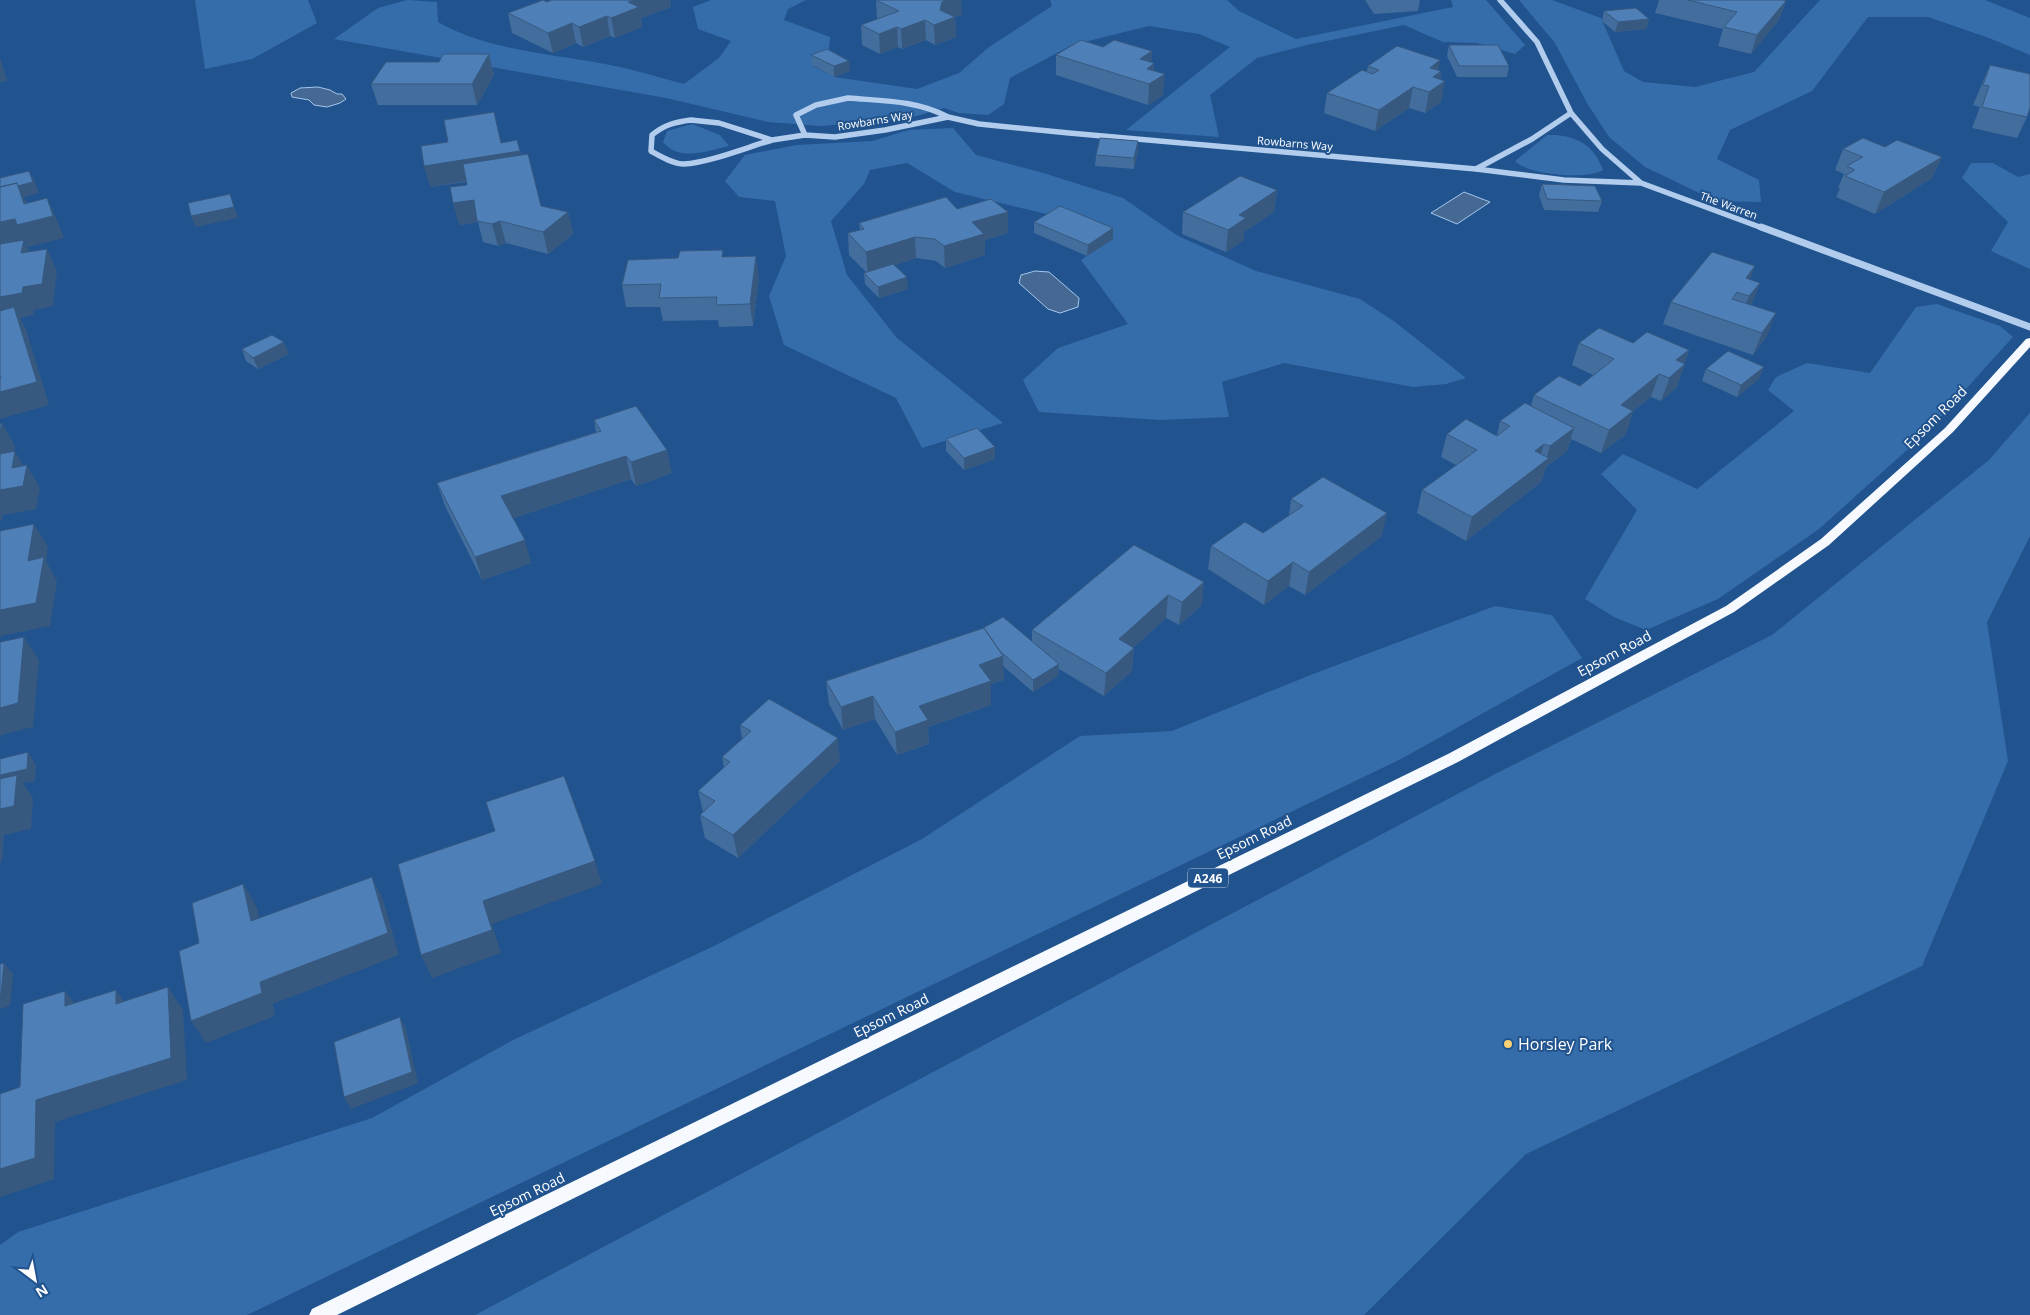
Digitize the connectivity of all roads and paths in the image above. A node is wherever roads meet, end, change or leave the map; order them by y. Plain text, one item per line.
1 (1500, 0) edge
2 (1571, 113) junction
3 (948, 116) junction
4 (805, 135) junction
5 (772, 140) junction
6 (1476, 169) junction
7 (1641, 184) junction
8 (2030, 326) edge
9 (2030, 341) edge
10 (318, 1315) edge

1 - 2 street, The Warren
2 - 6 street
2 - 7 street, The Warren
3 - 4 street, Rowbarns Way
3 - 4 street, Rowbarns Way
3 - 6 street, Rowbarns Way
4 - 5 street
5 - 5 street
6 - 7 street, Rowbarns Way
7 - 8 street, The Warren
9 - 10 main road, Epsom Road / A246

